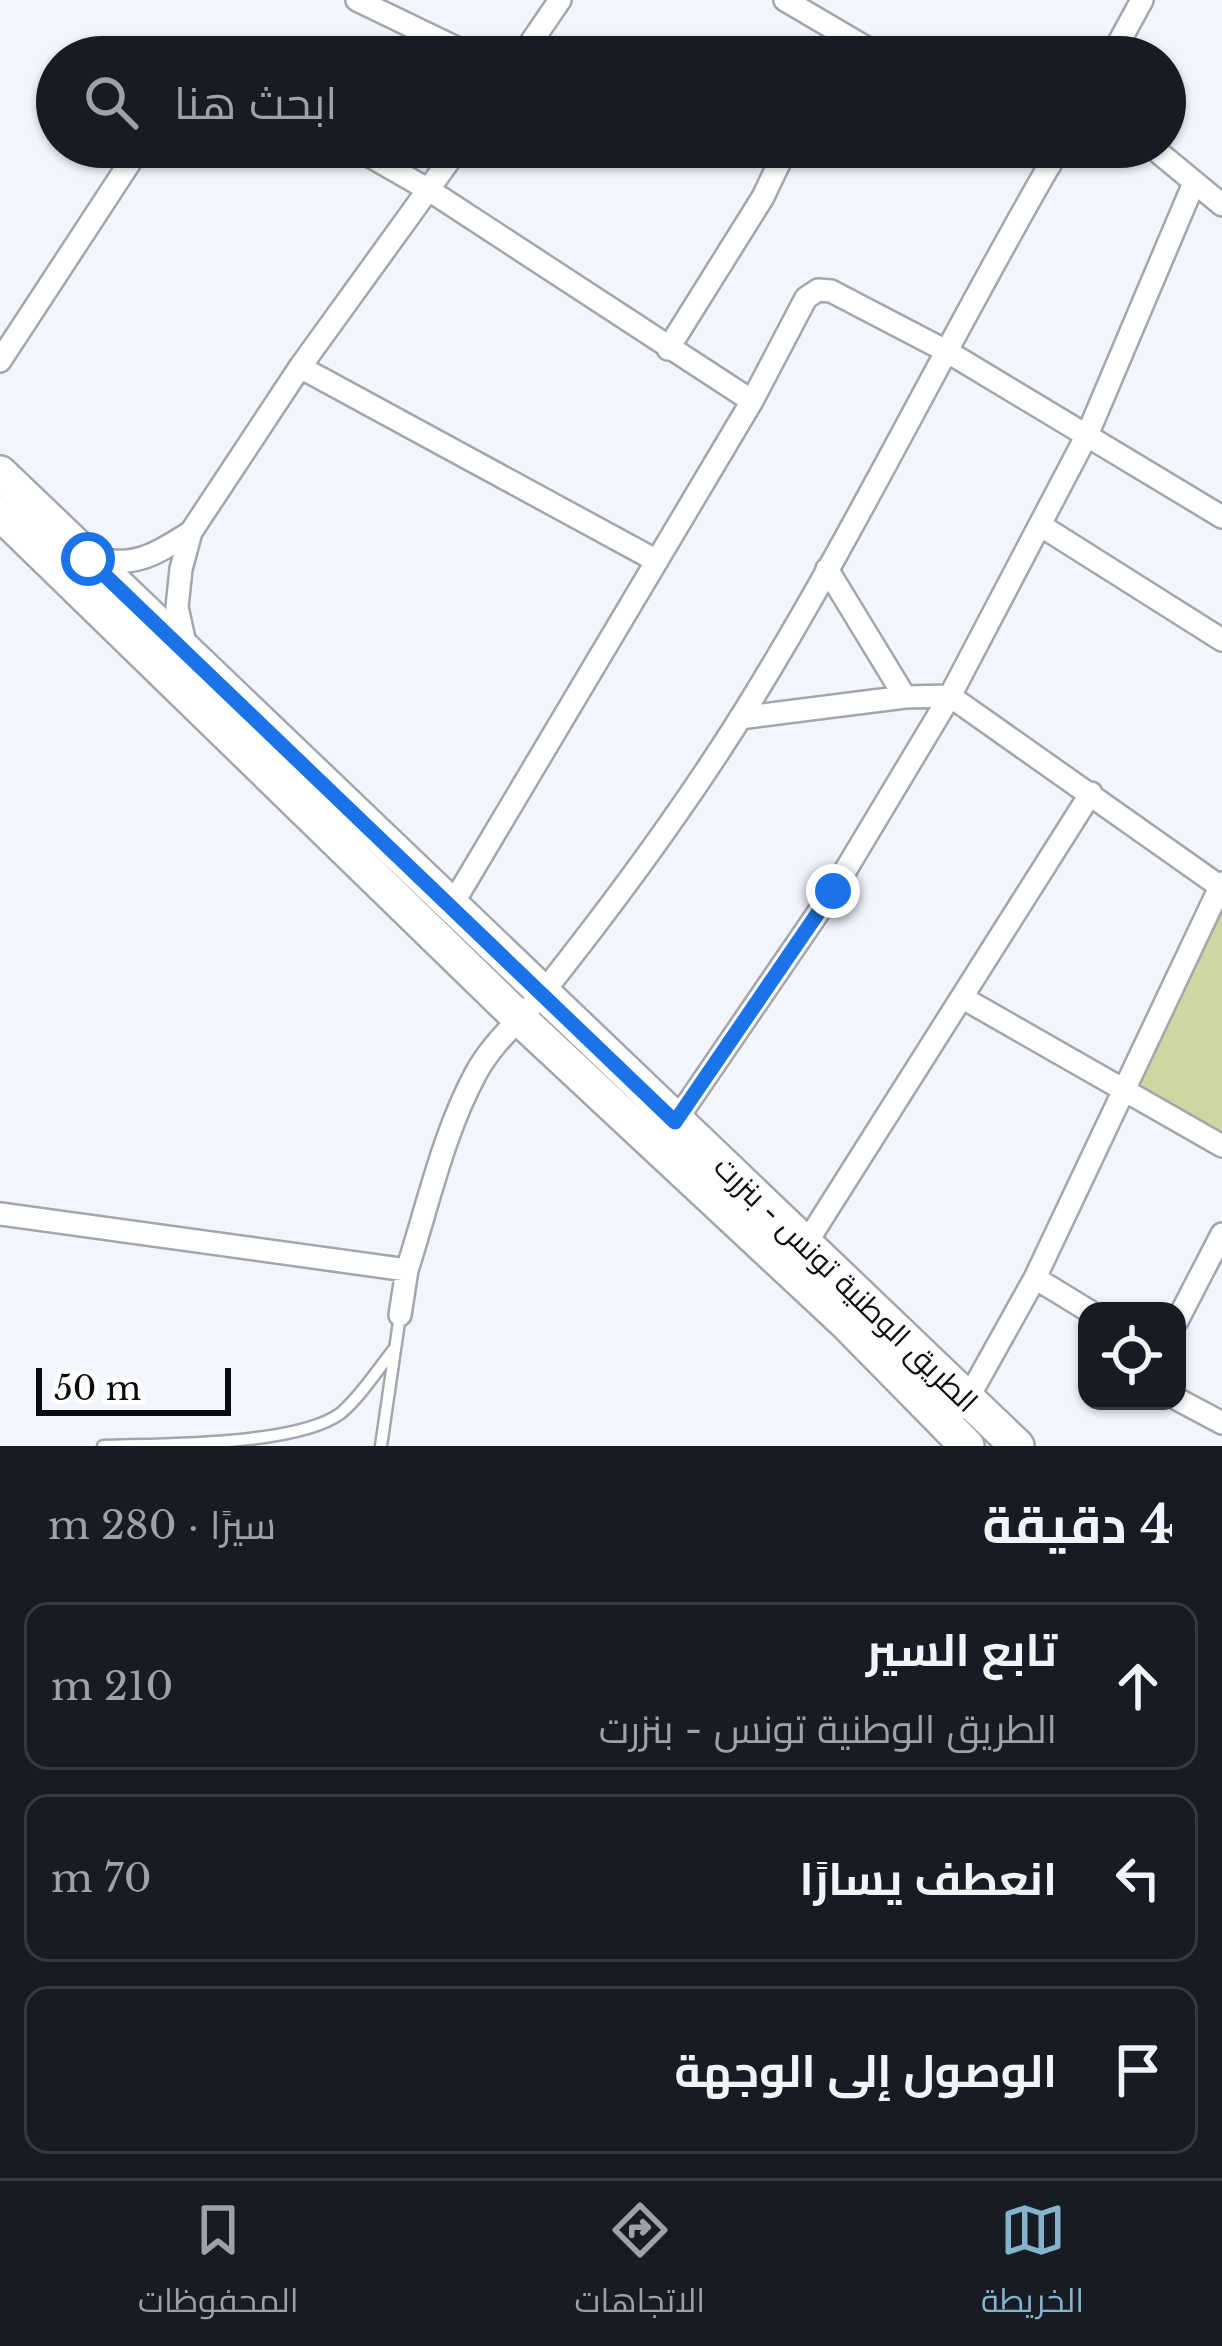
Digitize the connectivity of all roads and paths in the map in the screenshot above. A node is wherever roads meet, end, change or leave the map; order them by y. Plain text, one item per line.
1 (356, 0) edge
2 (560, 0) edge
3 (785, 0) edge
4 (1142, 0) edge
5 (431, 36) edge
6 (542, 36) edge
7 (846, 36) edge
8 (1122, 36) edge
9 (127, 168) edge
10 (391, 168) edge
11 (444, 168) edge
12 (776, 168) edge
13 (1048, 168) edge
14 (1176, 168) edge
15 (1194, 183) junction
16 (429, 190) junction
17 (1222, 206) edge
18 (668, 349) junction
19 (948, 352) junction
20 (0, 361) edge
21 (300, 367) junction
22 (752, 401) junction
23 (1088, 434) junction
24 (0, 473) edge
25 (0, 513) edge
26 (1222, 517) edge
27 (1040, 525) junction
28 (191, 532) junction
29 (88, 559) junction
30 (657, 561) junction
31 (827, 569) junction
32 (1222, 640) edge
33 (187, 653) junction
34 (905, 697) junction
35 (950, 697) junction
36 (740, 718) junction
37 (1091, 793) junction
38 (1222, 886) edge
39 (452, 904) junction
40 (963, 998) junction
41 (531, 1006) junction
42 (1121, 1092) junction
43 (675, 1122) junction
44 (1222, 1146) edge
45 (0, 1214) edge
46 (1222, 1234) edge
47 (805, 1245) junction
48 (407, 1270) junction
49 (1035, 1278) junction
50 (1078, 1304) edge
51 (1186, 1304) edge
52 (400, 1315) joint
53 (395, 1348) junction
54 (967, 1400) junction
55 (1186, 1404) edge
56 (1222, 1423) edge
57 (280, 1436) junction
58 (103, 1446) edge
59 (293, 1446) edge
60 (381, 1446) edge
61 (967, 1446) edge
62 (1017, 1446) edge

1 - 5 street
2 - 6 street
3 - 7 street
4 - 8 street
9 - 20 street
10 - 16 street
11 - 16 street
12 - 18 street
13 - 19 street
14 - 15 street
15 - 17 street
15 - 23 street
16 - 18 street
16 - 21 street
18 - 22 street
19 - 22 street
19 - 23 street
19 - 31 street
21 - 28 street
21 - 30 street
22 - 30 street
23 - 26 street
23 - 27 street
24 - 29 main road, الطريق الوطنية تونس - بنزرت
25 - 41 main road, الطريق الوطنية تونس - بنزرت
27 - 32 street
27 - 35 street
28 - 29 street
28 - 33 street
29 - 33 main road, الطريق الوطنية تونس - بنزرت
30 - 39 street
31 - 34 street
31 - 36 street
33 - 39 main road, الطريق الوطنية تونس - بنزرت
34 - 35 street
34 - 36 street
35 - 37 street
35 - 43 street
36 - 41 street
37 - 38 street
37 - 40 street
38 - 42 street
39 - 41 main road, الطريق الوطنية تونس - بنزرت
40 - 42 street
40 - 47 street
41 - 43 main road, الطريق الوطنية تونس - بنزرت
41 - 48 street
41 - 61 main road, الطريق الوطنية تونس - بنزرت
42 - 44 street
42 - 49 street
43 - 47 main road, الطريق الوطنية تونس - بنزرت
45 - 48 street
46 - 51 street
47 - 54 main road, الطريق الوطنية تونس - بنزرت
48 - 52 street
49 - 50 street
49 - 54 street
52 - 53 lane
53 - 57 lane
53 - 60 lane
54 - 62 main road, الطريق الوطنية تونس - بنزرت
55 - 56 street
57 - 58 lane
57 - 59 lane

